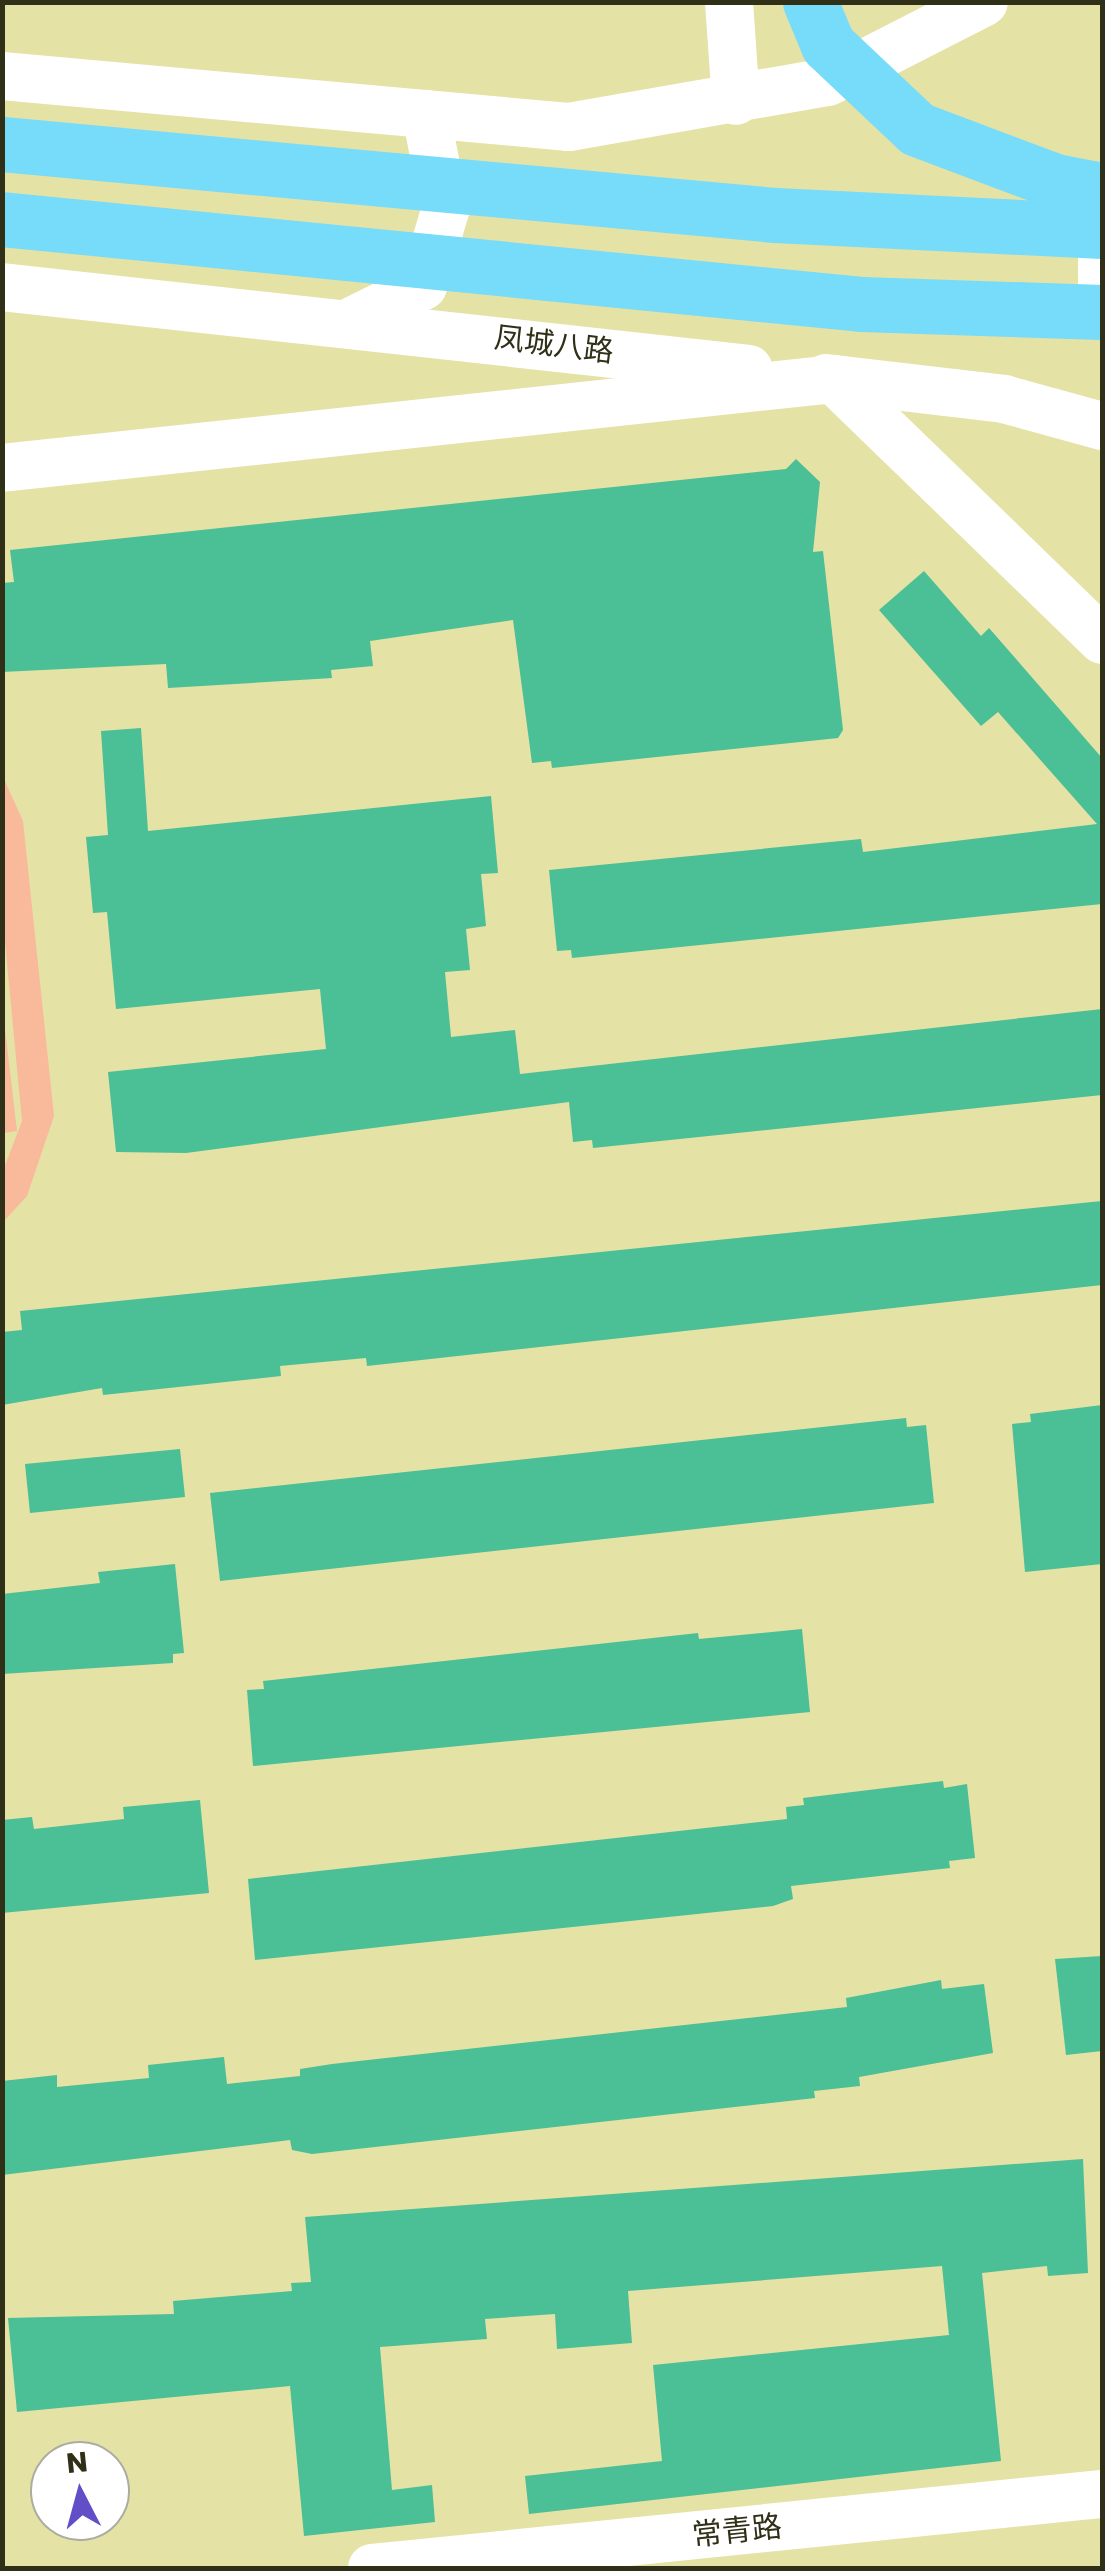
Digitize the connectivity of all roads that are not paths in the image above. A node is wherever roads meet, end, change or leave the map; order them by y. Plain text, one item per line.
1 (729, 2) edge
2 (810, 2) edge
3 (984, 2) edge
4 (2, 76) edge
5 (736, 101) junction
6 (426, 114) junction
7 (2, 144) edge
8 (1102, 190) edge
9 (2, 219) edge
10 (1102, 233) edge
11 (2, 287) edge
12 (1102, 313) edge
13 (354, 320) junction
14 (833, 380) junction
15 (1102, 426) edge
16 (2, 468) edge
17 (1102, 640) edge
18 (1102, 2494) edge
19 (372, 2568) edge

1 - 5 street
2 - 8 main road
3 - 5 street
4 - 6 street
5 - 6 street
6 - 13 street
7 - 10 main road
9 - 12 main road
10 - 12 street
11 - 13 street, 凤城八路
13 - 14 street, 凤城八路
14 - 15 street, 凤城八路
14 - 16 street
14 - 17 street
18 - 19 street, 常青路

